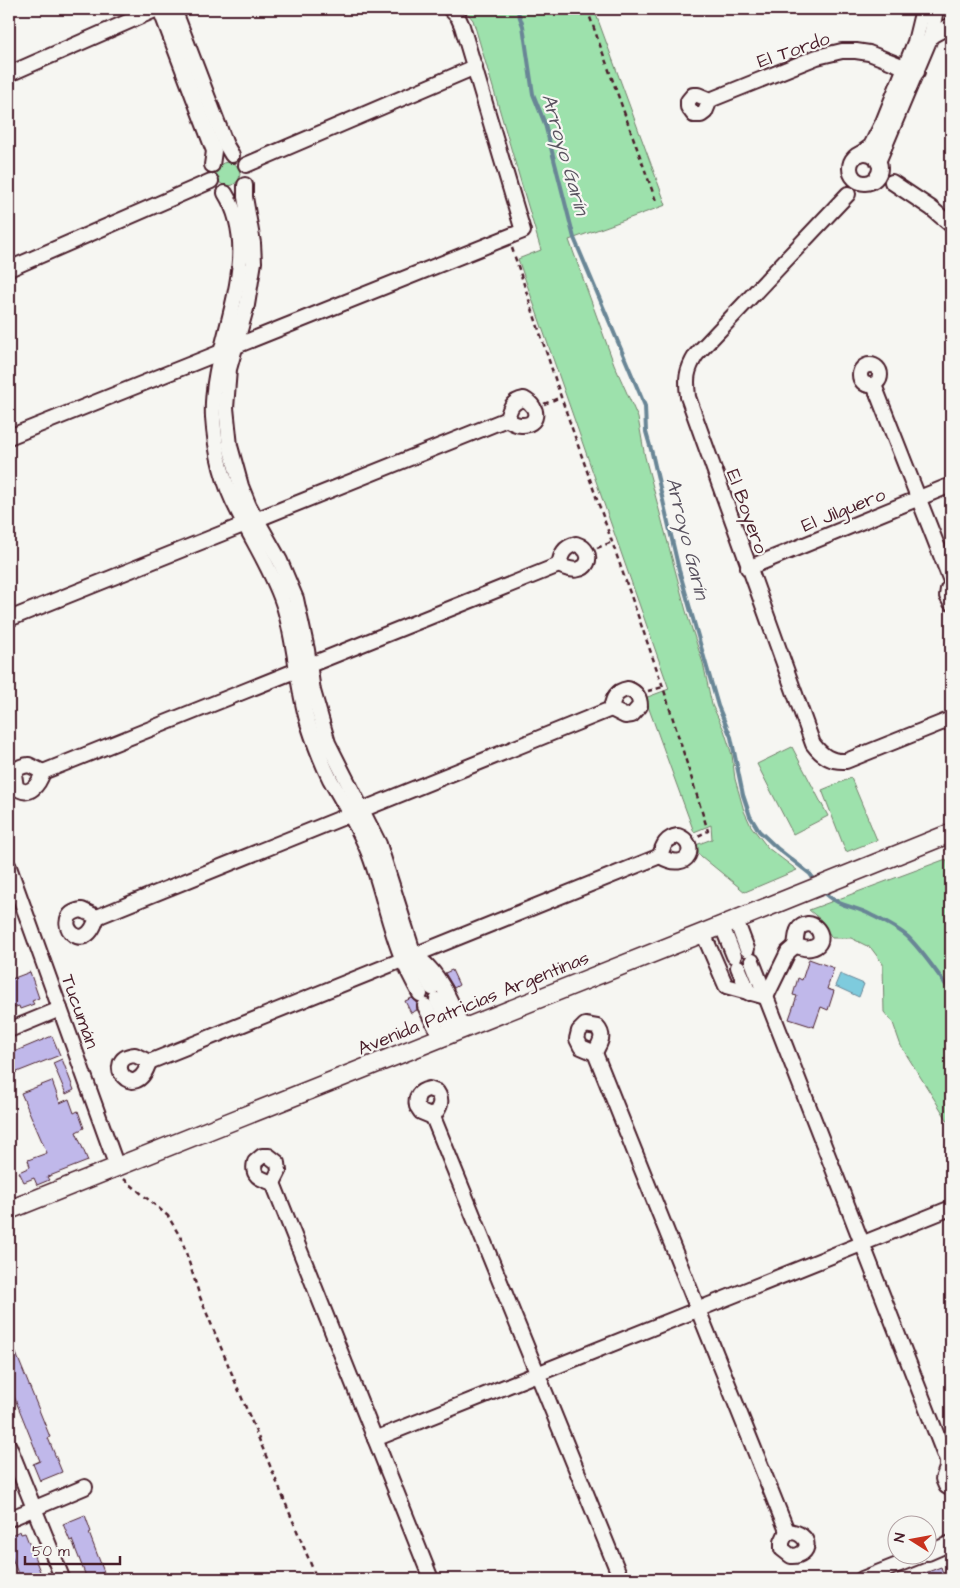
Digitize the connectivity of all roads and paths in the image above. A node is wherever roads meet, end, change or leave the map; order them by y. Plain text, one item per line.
1 (159, 9) edge
2 (174, 9) edge
3 (450, 9) edge
4 (587, 9) edge
5 (923, 9) edge
6 (936, 9) edge
7 (951, 25) edge
8 (924, 41) junction
9 (475, 67) junction
10 (911, 70) junction
11 (9, 74) edge
12 (710, 100) dead end
13 (860, 154) junction
14 (232, 155) junction
15 (212, 165) junction
16 (246, 165) junction
17 (879, 165) junction
18 (852, 176) junction
19 (211, 181) junction
20 (892, 182) junction
21 (867, 183) junction
22 (245, 185) junction
23 (224, 193) junction
24 (848, 194) junction
25 (656, 201) dead end
26 (951, 225) edge
27 (508, 238) junction
28 (9, 269) edge
29 (236, 346) junction
30 (221, 352) junction
31 (874, 385) dead end
32 (561, 397) junction
33 (535, 407) joint
34 (9, 437) edge
35 (951, 485) edge
36 (920, 498) junction
37 (251, 522) junction
38 (559, 565) dead end
39 (748, 568) junction
40 (951, 581) edge
41 (951, 586) edge
42 (951, 603) edge
43 (9, 619) edge
44 (304, 668) junction
45 (611, 709) dead end
46 (951, 719) edge
47 (43, 772) dead end
48 (355, 812) junction
49 (951, 833) edge
50 (686, 841) junction
51 (660, 856) junction
52 (9, 867) edge
53 (97, 917) dead end
54 (729, 923) junction
55 (703, 934) junction
56 (795, 946) dead end
57 (408, 957) junction
58 (749, 992) junction
59 (766, 997) junction
60 (60, 1009) junction
61 (9, 1030) edge
62 (453, 1033) junction
63 (595, 1053) dead end
64 (149, 1062) dead end
65 (433, 1117) dead end
66 (117, 1167) junction
67 (273, 1183) dead end
68 (951, 1208) edge
69 (9, 1210) edge
70 (861, 1244) junction
71 (699, 1309) junction
72 (537, 1374) junction
73 (375, 1439) junction
74 (9, 1446) edge
75 (949, 1462) edge
76 (85, 1487) dead end
77 (951, 1489) edge
78 (34, 1509) junction
79 (9, 1519) edge
80 (787, 1531) dead end
81 (951, 1543) edge
82 (938, 1549) edge
83 (904, 1566) edge
84 (891, 1574) edge
85 (61, 1575) dead end
86 (317, 1579) edge
87 (432, 1579) edge
88 (621, 1579) edge
89 (862, 1579) edge

1 - 11 street
1 - 15 street
2 - 14 street
3 - 9 street
4 - 25 path
5 - 8 street
6 - 8 street
7 - 8 street
8 - 10 street
9 - 16 street
9 - 27 street
10 - 12 street, El Tordo
10 - 13 street
10 - 17 street
13 - 17 street
13 - 18 street
14 - 15 street
14 - 16 street
15 - 19 street
16 - 22 street
17 - 20 street
17 - 21 street
18 - 21 street
18 - 24 street
19 - 23 street
19 - 28 street
20 - 21 street
20 - 26 street
21 - 24 street, El Boyero
22 - 23 street
22 - 29 street
23 - 30 street
24 - 39 street, El Boyero
27 - 29 street
27 - 32 path
29 - 30 street
29 - 37 street
30 - 34 street
30 - 37 street
31 - 36 street
32 - 33 path
32 - 50 path
33 - 37 street
35 - 36 street, El Jilguero
36 - 39 street, El Jilguero
36 - 40 street
37 - 43 street
37 - 44 street
38 - 44 street
39 - 46 street, El Boyero
41 - 42 street
44 - 47 street
44 - 48 street
45 - 48 street
48 - 53 street
48 - 57 street
49 - 54 street, Avenida Patricias Argentinas
50 - 51 street
50 - 51 street
51 - 57 street
52 - 60 street, Tucumán
54 - 55 street, Avenida Patricias Argentinas
54 - 58 street
54 - 59 street
55 - 58 street
55 - 62 street, Avenida Patricias Argentinas
56 - 59 street
57 - 62 street
57 - 62 street
57 - 64 street
58 - 59 street
59 - 70 street
60 - 61 street
60 - 66 street, Tucumán
62 - 66 street, Avenida Patricias Argentinas
63 - 71 street
65 - 72 street
66 - 69 street, Avenida Patricias Argentinas
66 - 86 path
67 - 73 street
68 - 70 street
70 - 71 street
70 - 75 street
71 - 72 street
71 - 80 street
72 - 73 street
72 - 88 street
73 - 87 street
74 - 78 street
75 - 77 street
76 - 78 street
78 - 79 street
78 - 85 street
81 - 82 street
83 - 84 street
84 - 89 street

